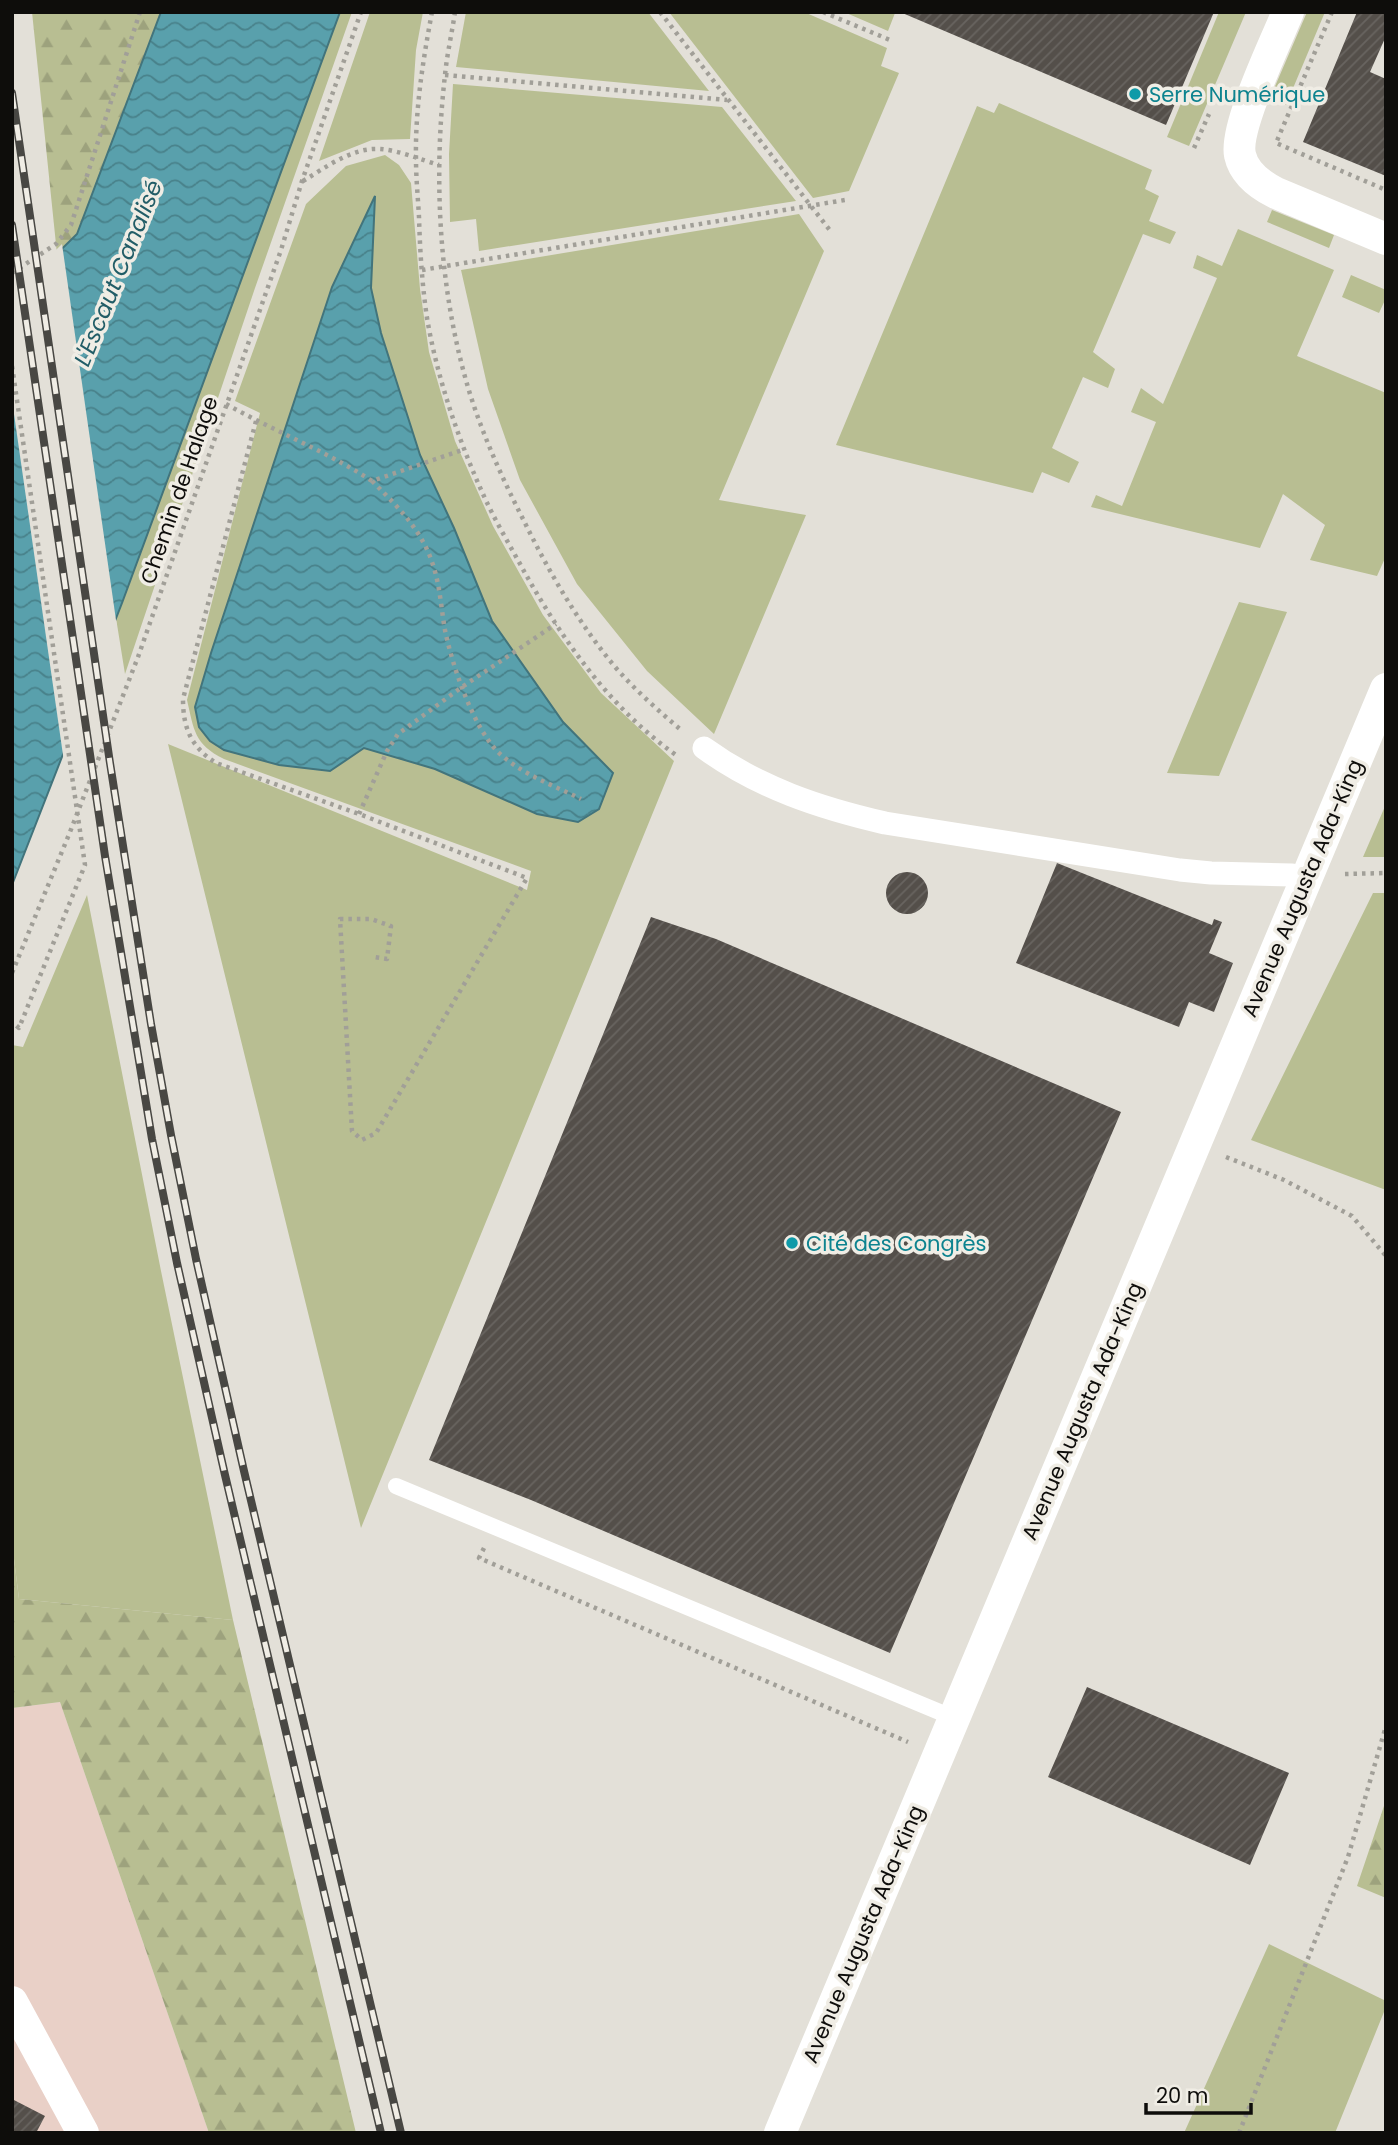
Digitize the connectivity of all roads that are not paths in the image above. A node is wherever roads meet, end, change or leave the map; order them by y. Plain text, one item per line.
1 (1289, 12) edge
2 (1386, 239) edge
3 (1386, 690) edge
4 (704, 748) road end
5 (1292, 875) dead end
6 (396, 1486) dead end
7 (954, 1718) junction
8 (12, 2002) edge
9 (83, 2133) edge
10 (780, 2133) edge

1 - 2 street
3 - 7 street, Avenue Augusta Ada-King
4 - 5 street
6 - 7 lane
7 - 10 street, Avenue Augusta Ada-King
8 - 9 street

